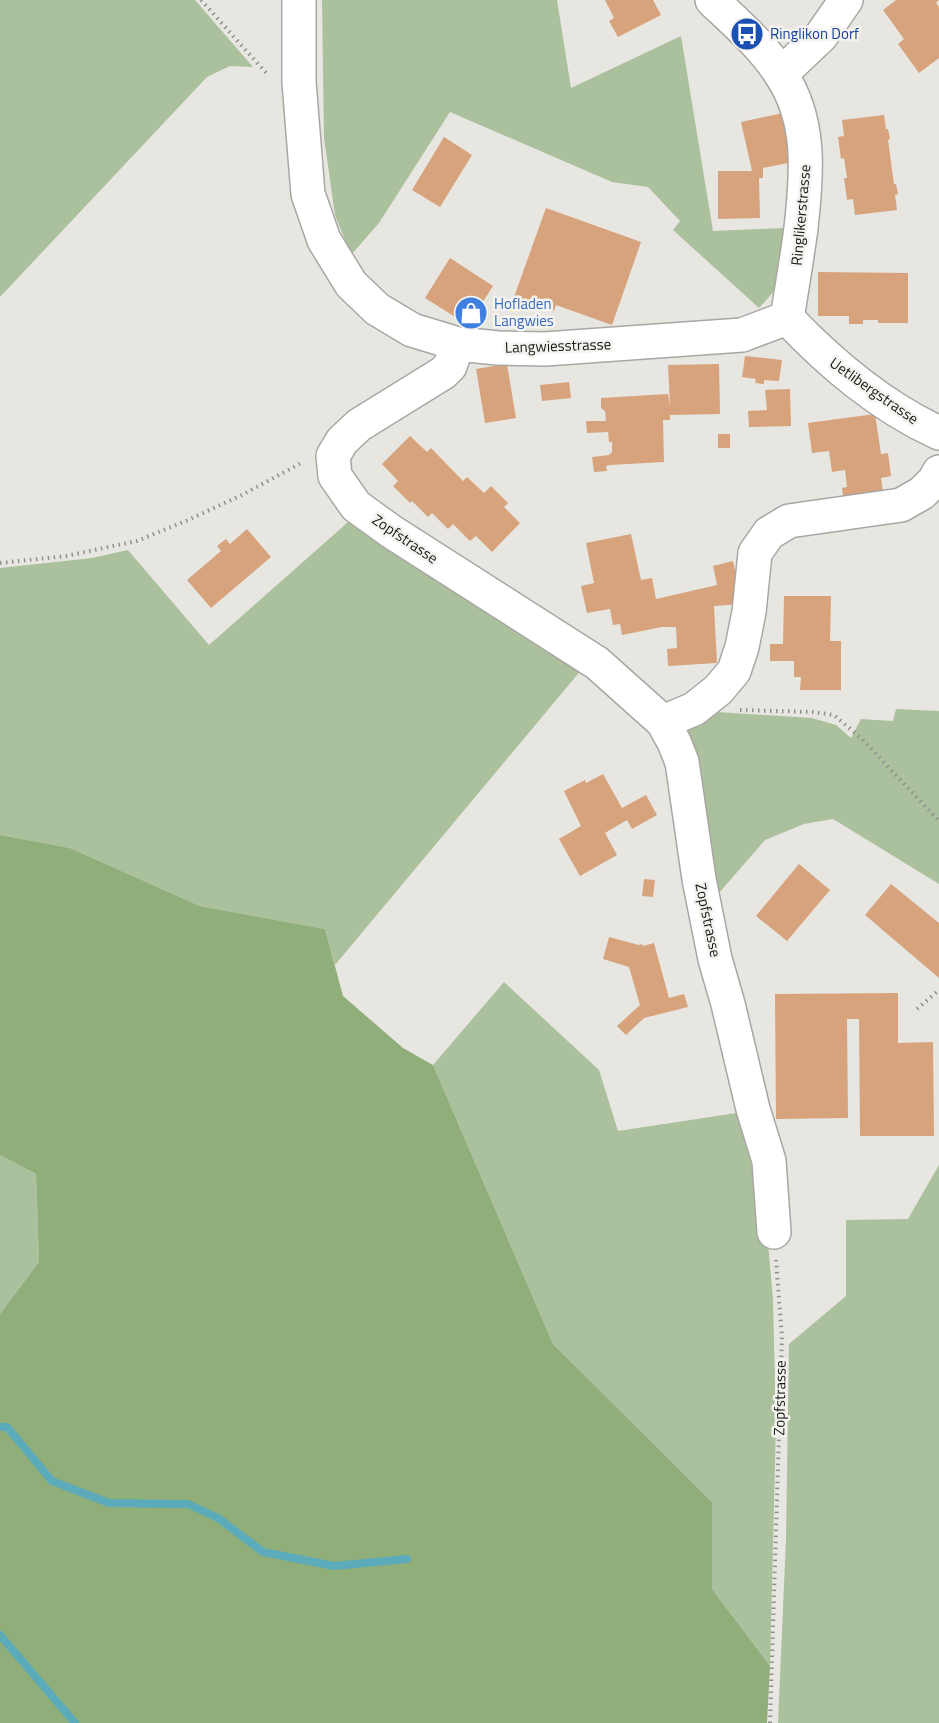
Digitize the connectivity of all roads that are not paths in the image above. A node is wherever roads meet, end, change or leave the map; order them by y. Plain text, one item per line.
1 (299, 0) edge
2 (712, 0) edge
3 (846, 0) edge
4 (781, 75) junction
5 (787, 318) junction
6 (458, 344) junction
7 (939, 433) edge
8 (939, 472) edge
9 (663, 722) junction
10 (774, 1232) road end

1 - 6 street, Langwiesstrasse
2 - 4 street, Ringlikerstrasse
3 - 4 street
4 - 5 street, Ringlikerstrasse
5 - 6 street, Langwiesstrasse
5 - 7 street, Uetlibergstrasse
6 - 9 street, Zopfstrasse
8 - 9 street
9 - 10 street, Zopfstrasse

